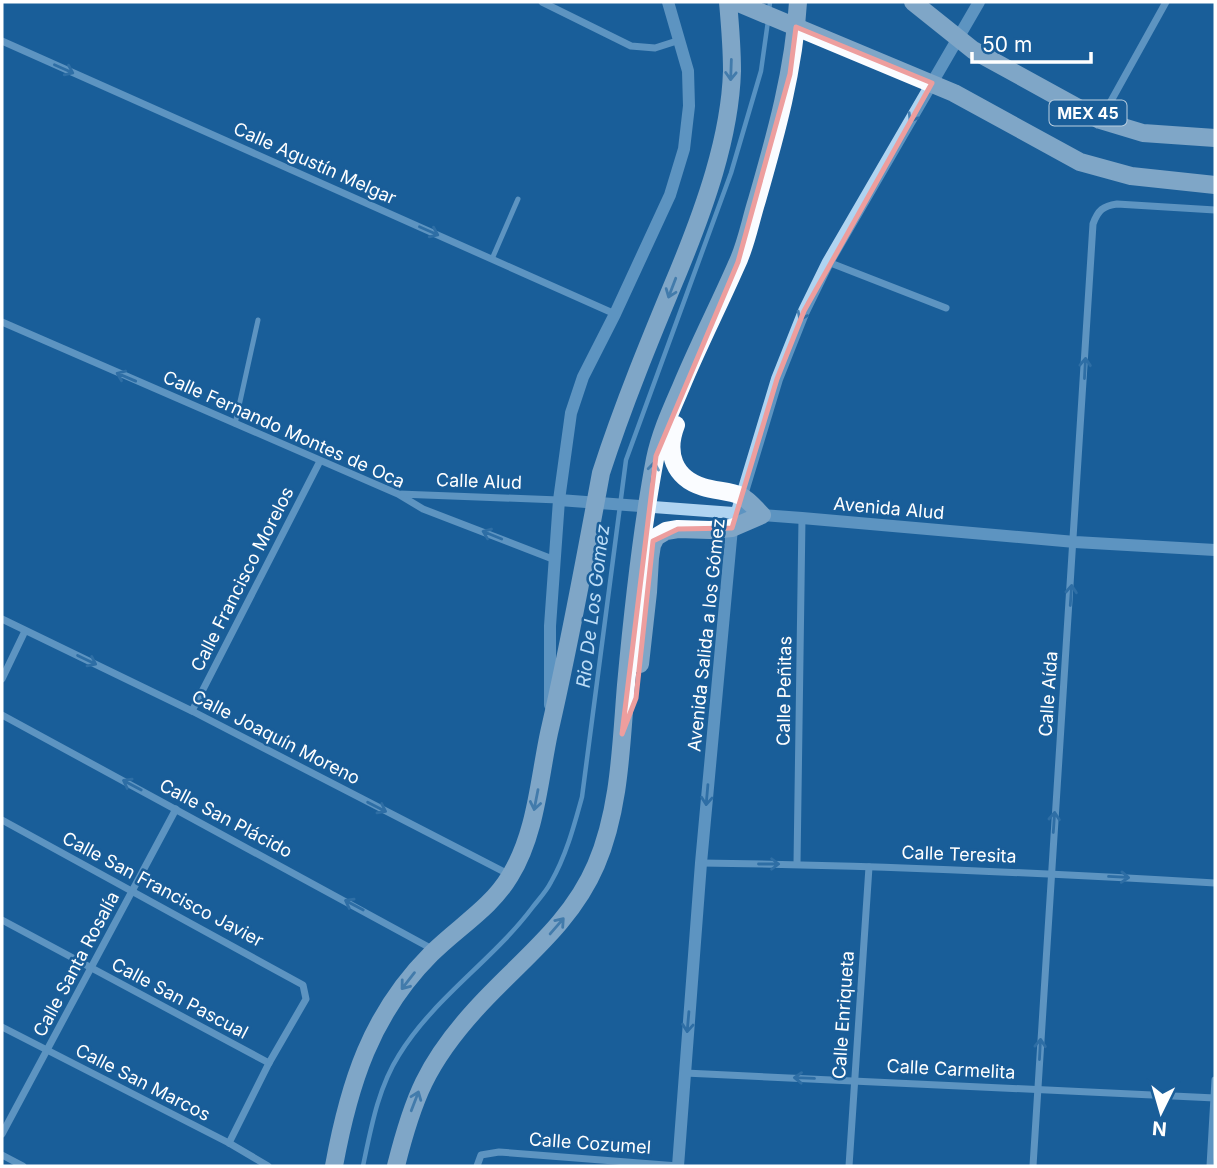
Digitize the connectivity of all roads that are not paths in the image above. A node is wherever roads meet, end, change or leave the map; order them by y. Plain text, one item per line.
1 (542, 2) edge
2 (668, 2) edge
3 (728, 2) edge
4 (736, 2) edge
5 (798, 2) edge
6 (913, 2) edge
7 (979, 2) edge
8 (1166, 2) edge
9 (680, 40) junction
10 (2, 41) edge
11 (1100, 120) junction
12 (1215, 138) edge
13 (1215, 185) edge
14 (518, 199) dead end
15 (1215, 210) edge
16 (492, 259) junction
17 (738, 262) junction
18 (828, 262) junction
19 (946, 308) dead end
20 (615, 314) junction
21 (258, 320) dead end
22 (2, 322) edge
23 (234, 424) junction
24 (320, 461) junction
25 (398, 494) junction
26 (564, 501) junction
27 (737, 512) junction
28 (762, 515) junction
29 (802, 518) junction
30 (1075, 542) junction
31 (1215, 550) edge
32 (556, 561) junction
33 (2, 619) edge
34 (25, 631) junction
35 (2, 678) edge
36 (192, 711) junction
37 (2, 715) edge
38 (550, 733) junction
39 (622, 734) junction
40 (176, 809) junction
41 (2, 820) edge
42 (701, 863) junction
43 (797, 864) junction
44 (869, 867) junction
45 (1051, 873) junction
46 (511, 875) junction
47 (1215, 883) edge
48 (133, 892) junction
49 (2, 920) edge
50 (435, 950) junction
51 (89, 968) junction
52 (2, 1027) edge
53 (47, 1051) junction
54 (270, 1063) junction
55 (684, 1073) junction
56 (854, 1080) junction
57 (1215, 1080) edge
58 (1038, 1089) junction
59 (1215, 1098) edge
60 (2, 1134) edge
61 (229, 1143) junction
62 (2, 1155) edge
63 (23, 1166) edge
64 (268, 1166) edge
65 (334, 1166) edge
66 (396, 1166) edge
67 (477, 1166) edge
68 (678, 1166) edge
69 (849, 1166) edge
70 (1033, 1166) edge
71 (1210, 1166) edge

1 - 9 street
2 - 9 street
3 -> 38 main road
4 - 13 main road, MEX 45
5 - 17 main road
6 - 11 main road, MEX 45
7 -> 18 street, Avenida Salida a los Gómez
8 - 11 street
9 - 20 street
10 -> 16 street, Calle Agustín Melgar
11 - 12 main road, MEX 45
14 - 16 lane
30 -> 15 street, Calle Aída
16 - 20 street, Calle Agustín Melgar
17 - 27 main road
39 -> 17 main road
18 - 19 street
18 -> 27 street, Avenida Salida a los Gómez
20 - 26 street
21 - 23 lane
23 -> 22 street, Calle Fernando Montes de Oca
23 - 24 street, Calle Fernando Montes de Oca
24 - 25 street, Calle Fernando Montes de Oca
24 - 36 street, Calle Francisco Morelos
25 - 26 street, Calle Alud
32 -> 25 street, Calle Fernando Montes de Oca
26 - 27 street
26 - 32 street
27 - 28 main road
27 - 28 main road
27 - 39 main road
27 -> 42 street, Avenida Salida a los Gómez
28 - 29 street, Avenida Alud
29 - 30 street, Avenida Alud
29 - 43 street, Calle Peñitas
30 - 31 street, Avenida Alud
45 -> 30 street, Calle Aída
32 - 38 street
33 - 34 street, Calle Joaquín Moreno
34 - 35 street
34 -> 36 street, Calle Joaquín Moreno
36 -> 46 street, Calle Joaquín Moreno
40 -> 37 street, Calle San Plácido
38 -> 46 main road
66 -> 39 main road
40 - 48 street, Calle Santa Rosalía
50 -> 40 street, Calle San Plácido
41 - 48 street, Calle San Francisco Javier
42 -> 43 street, Calle Teresita
42 -> 55 street, Avenida Salida a los Gómez
43 - 44 street, Calle Teresita
44 - 45 street, Calle Teresita
44 - 56 street, Calle Enriqueta
45 -> 47 street, Calle Teresita
58 -> 45 street, Calle Aída
46 - 50 main road
48 - 51 street, Calle Santa Rosalía
48 - 54 street, Calle San Francisco Javier
49 - 51 street, Calle San Pascual
50 -> 65 main road
51 - 53 street, Calle Santa Rosalía
51 - 54 street, Calle San Pascual
52 - 53 street, Calle San Marcos
53 - 60 street, Calle Santa Rosalía
53 - 61 street, Calle San Marcos
54 - 61 street
56 -> 55 street, Calle Carmelita
55 - 68 street, Avenida Salida a los Gómez
56 - 58 street, Calle Carmelita
56 - 69 street, Calle Enriqueta
57 - 59 street
58 - 59 street, Calle Carmelita
58 - 70 street, Calle Aída
59 - 71 street
61 - 64 street, Calle San Marcos
62 - 63 street
67 - 68 street, Calle Cozumel

